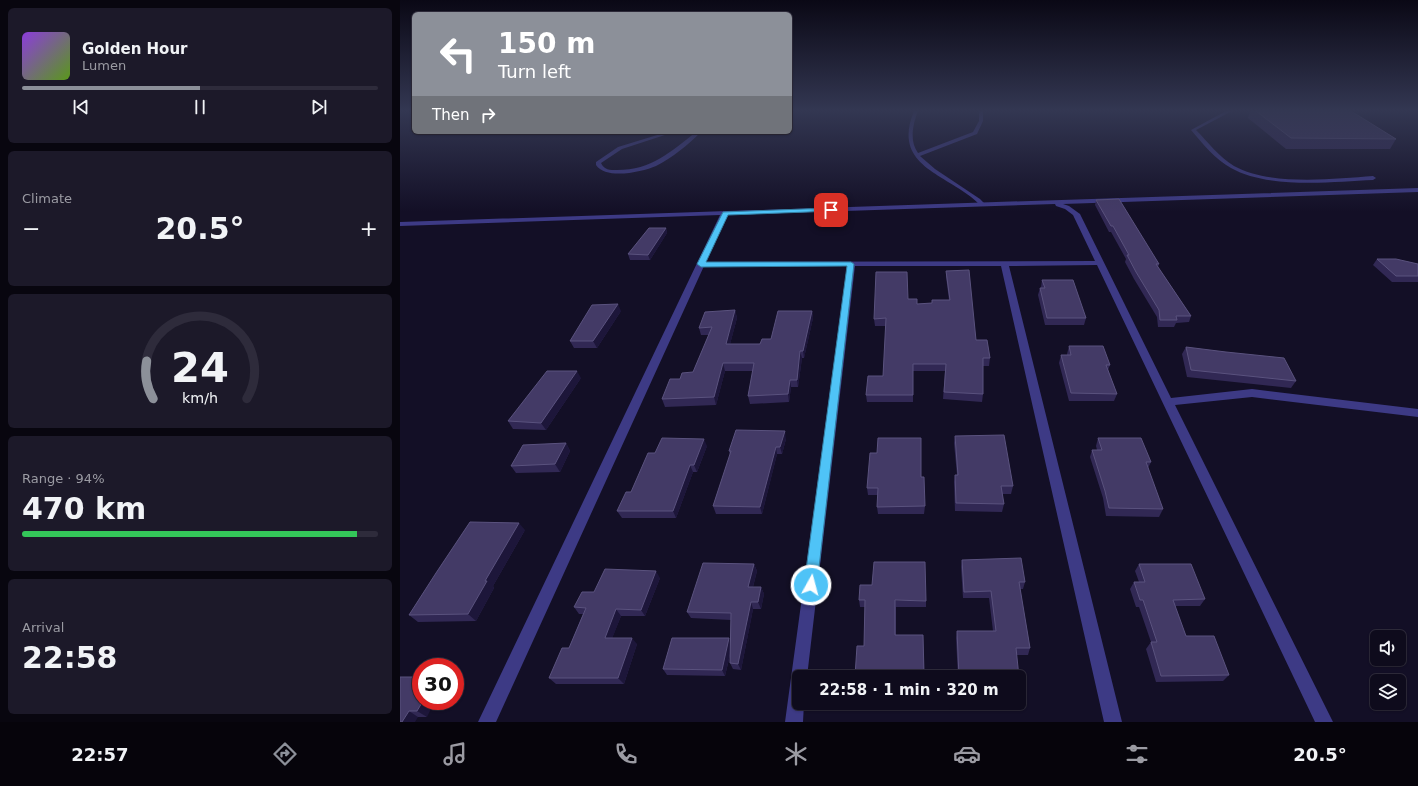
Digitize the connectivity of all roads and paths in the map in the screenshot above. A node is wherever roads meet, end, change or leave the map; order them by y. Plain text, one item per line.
1 (631, 145) edge
2 (681, 145) edge
3 (911, 145) edge
4 (945, 145) edge
5 (1209, 145) edge
6 (916, 156) junction
7 (1373, 178) dead end
8 (1418, 190) edge
9 (1050, 202) junction
10 (983, 205) junction
11 (725, 213) junction
12 (400, 224) edge
13 (1004, 263) junction
14 (1100, 263) junction
15 (701, 264) junction
16 (851, 264) junction
17 (1168, 402) junction
18 (1418, 413) edge
19 (800, 670) edge
20 (795, 710) edge
21 (487, 722) edge
22 (794, 722) edge
23 (1113, 722) edge
24 (1324, 722) edge

1 - 2 lane
3 - 6 lane
4 - 6 lane
5 - 7 lane
6 - 10 lane
8 - 9 street
9 - 10 street
9 - 14 street
10 - 11 street
11 - 12 street
11 - 15 street
13 - 14 street
13 - 16 street
13 - 23 street
14 - 17 street
15 - 16 street
15 - 21 street
16 - 19 street
17 - 18 street
17 - 24 street
20 - 22 street

